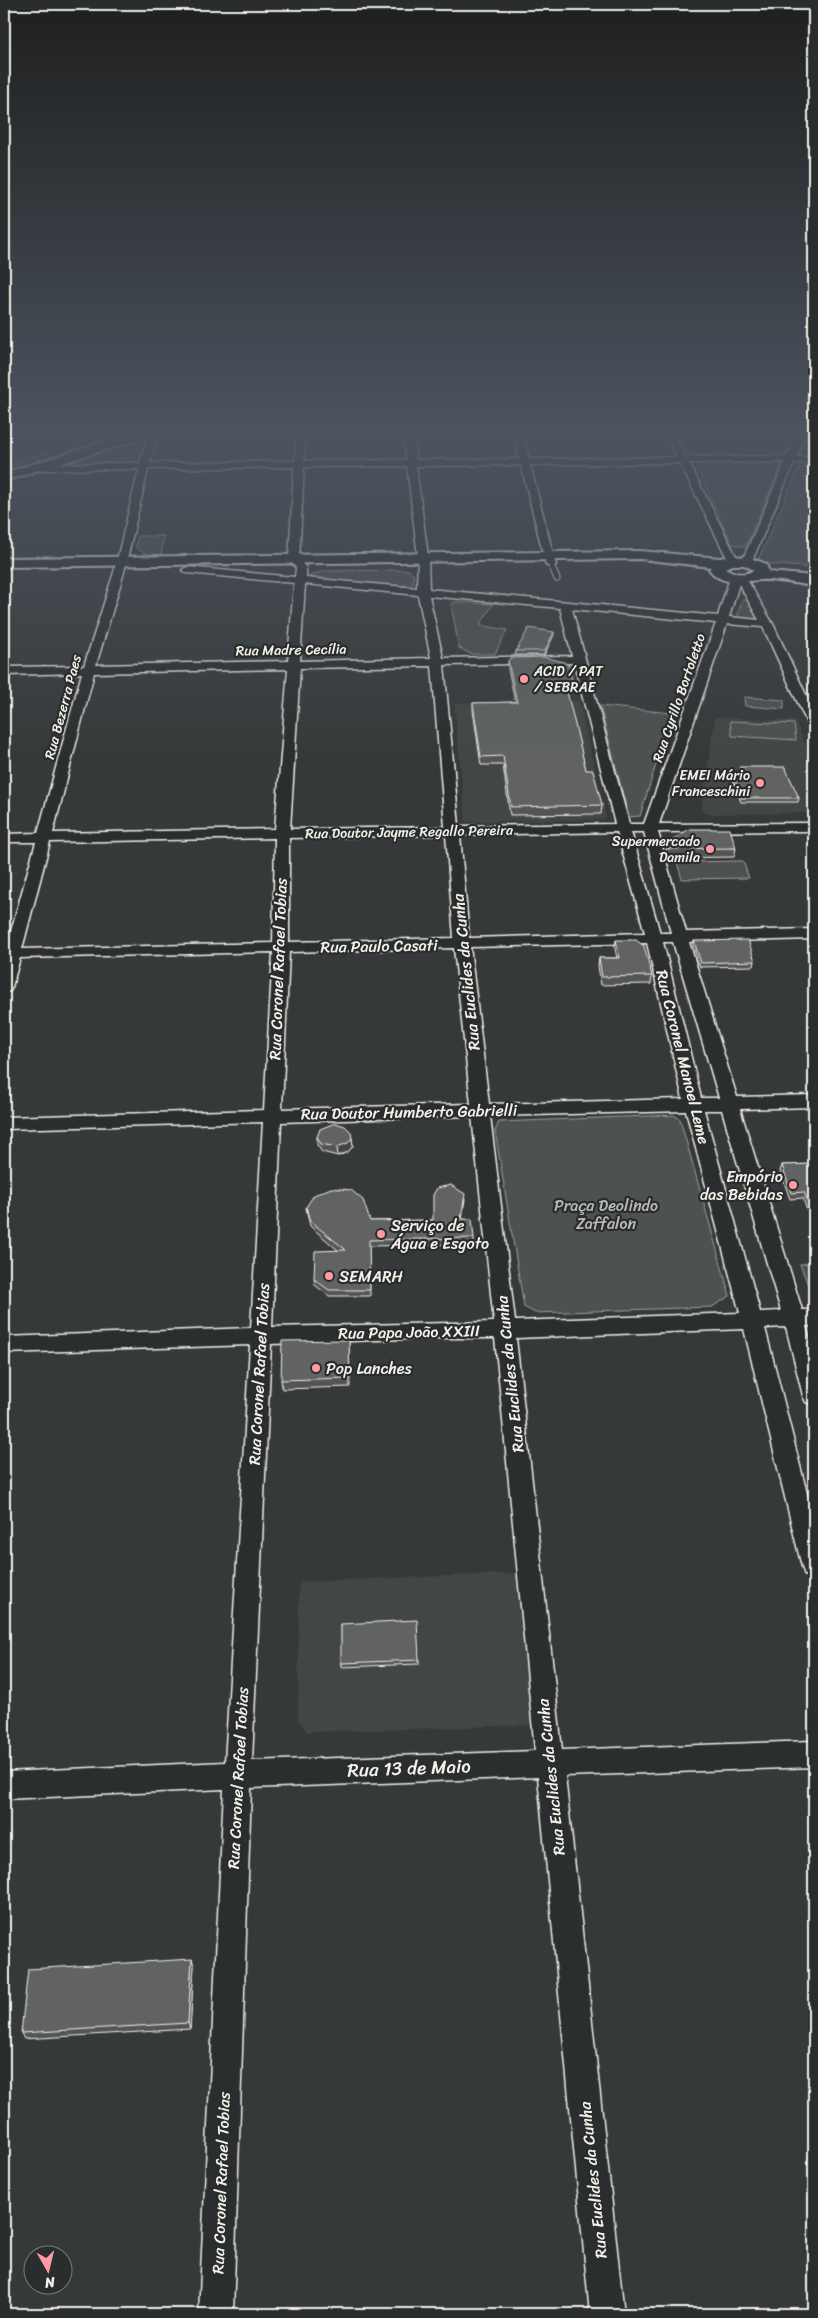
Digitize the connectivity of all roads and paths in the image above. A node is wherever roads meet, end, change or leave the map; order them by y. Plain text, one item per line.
1 (125, 544) edge
2 (298, 544) edge
3 (420, 544) edge
4 (546, 544) edge
5 (728, 544) edge
6 (751, 544) edge
7 (422, 562) junction
8 (4, 563) edge
9 (740, 566) junction
10 (119, 567) junction
11 (552, 567) junction
12 (298, 569) junction
13 (4, 572) edge
14 (814, 572) edge
15 (738, 577) junction
16 (814, 581) edge
17 (423, 592) junction
18 (565, 606) junction
19 (722, 621) junction
20 (767, 624) junction
21 (579, 659) junction
22 (438, 662) junction
23 (295, 665) junction
24 (89, 670) junction
25 (4, 671) edge
26 (814, 725) edge
27 (814, 827) edge
28 (622, 828) junction
29 (650, 828) junction
30 (453, 831) junction
31 (282, 834) junction
32 (44, 837) junction
33 (4, 838) edge
34 (814, 934) edge
35 (680, 938) junction
36 (654, 939) junction
37 (462, 944) junction
38 (281, 948) junction
39 (8, 954) edge
40 (4, 987) edge
41 (814, 1101) edge
42 (729, 1103) junction
43 (693, 1104) junction
44 (480, 1111) junction
45 (272, 1116) junction
46 (4, 1123) edge
47 (752, 1319) junction
48 (804, 1319) edge
49 (505, 1330) junction
50 (261, 1335) junction
51 (4, 1345) edge
52 (814, 1396) edge
53 (814, 1567) edge
54 (814, 1754) edge
55 (550, 1764) junction
56 (238, 1775) junction
57 (4, 1786) edge
58 (216, 2314) edge
59 (607, 2314) edge

1 - 10 street, Rua Bezerra Paes
2 - 12 street, Rua Coronel Rafael Tobias
3 - 7 street, Rua Euclides da Cunha
4 - 11 street
5 - 9 street
6 - 9 street
7 - 11 main road
7 - 12 main road
7 - 17 street, Rua Euclides da Cunha
8 - 10 main road
9 - 11 main road
9 - 14 main road
9 - 15 main road
9 - 15 main road
9 - 16 main road
10 - 12 main road
10 - 12 main road
10 - 13 main road
10 - 24 street, Rua Bezerra Paes
12 - 17 street
12 - 23 street, Rua Coronel Rafael Tobias
15 - 19 street, Rua Cyrillo Bortoletto
15 - 20 street
17 - 18 street
17 - 22 street, Rua Euclides da Cunha
18 - 19 street
18 - 21 street, Rua Coronel Manoel Leme
19 - 20 street
19 - 29 street, Rua Cyrillo Bortoletto
20 - 26 street
21 - 22 street, Rua Madre Cecília
21 - 28 street, Rua Coronel Manoel Leme
22 - 23 street, Rua Madre Cecília
22 - 30 street, Rua Euclides da Cunha
23 - 24 street, Rua Madre Cecília
23 - 31 street, Rua Coronel Rafael Tobias
24 - 25 street, Rua Madre Cecília
24 - 32 street, Rua Bezerra Paes
27 - 29 street, Rua Doutor Jayme Regallo Pereira
28 - 29 street, Rua Doutor Jayme Regallo Pereira
28 - 30 street, Rua Doutor Jayme Regallo Pereira
28 - 36 street, Rua Coronel Manoel Leme
29 - 35 street, Rua Coronel Manoel Leme
30 - 31 street, Rua Doutor Jayme Regallo Pereira
30 - 37 street, Rua Euclides da Cunha
31 - 32 street, Rua Doutor Jayme Regallo Pereira
31 - 38 street, Rua Coronel Rafael Tobias
32 - 33 street, Rua Doutor Jayme Regallo Pereira
32 - 39 street, Rua Bezerra Paes
34 - 35 street, Rua Paulo Casati
35 - 36 street, Rua Paulo Casati
35 - 42 street, Rua Coronel Manoel Leme
36 - 37 street, Rua Paulo Casati
36 - 43 street, Rua Coronel Manoel Leme
37 - 38 street, Rua Paulo Casati
37 - 44 street, Rua Euclides da Cunha
38 - 39 street, Rua Paulo Casati
38 - 45 street, Rua Coronel Rafael Tobias
39 - 40 street, Rua Bezerra Paes
41 - 42 street, Rua Doutor Humberto Gabrielli
42 - 43 street, Rua Doutor Humberto Gabrielli
42 - 48 street, Rua Coronel Manoel Leme
43 - 44 street, Rua Doutor Humberto Gabrielli
43 - 47 street, Rua Coronel Manoel Leme
44 - 45 street, Rua Doutor Humberto Gabrielli
44 - 49 street, Rua Euclides da Cunha
45 - 46 street, Rua Doutor Humberto Gabrielli
45 - 50 street, Rua Coronel Rafael Tobias
47 - 48 street, Rua Papa João XXIII
47 - 49 street, Rua Papa João XXIII
47 - 53 street, Rua Coronel Manoel Leme
48 - 52 street, Rua Coronel Manoel Leme
49 - 50 street, Rua Papa João XXIII
49 - 55 street, Rua Euclides da Cunha
50 - 51 street, Rua Papa João XXIII
50 - 56 street, Rua Coronel Rafael Tobias
54 - 55 street, Rua 13 de Maio
55 - 56 street, Rua 13 de Maio
55 - 59 street, Rua Euclides da Cunha
56 - 57 street, Rua 13 de Maio
56 - 58 street, Rua Coronel Rafael Tobias

